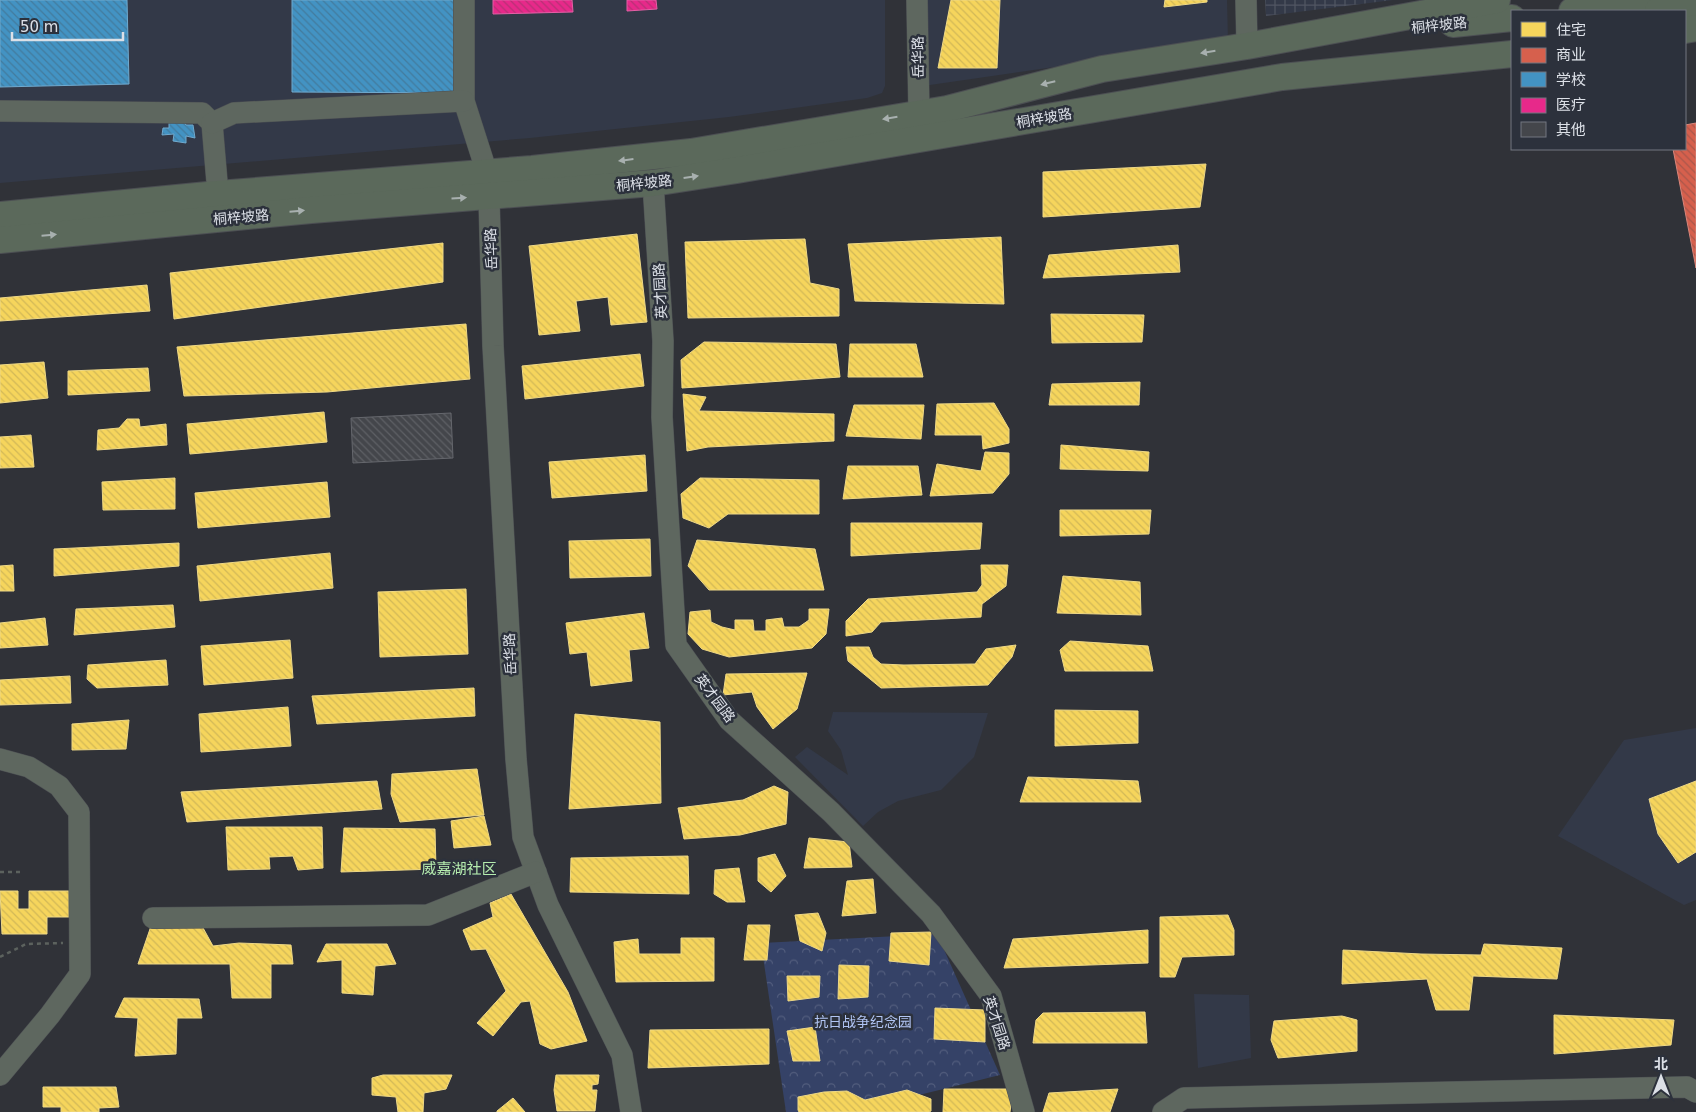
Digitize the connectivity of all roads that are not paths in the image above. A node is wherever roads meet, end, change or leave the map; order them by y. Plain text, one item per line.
1 (464, 0) edge
2 (917, 0) edge
3 (1246, 0) edge
4 (1497, 0) edge
5 (1648, 0) edge
6 (1696, 5) edge
7 (1579, 10) edge
8 (1664, 10) edge
9 (1511, 18) edge
10 (1511, 36) edge
11 (1247, 46) junction
12 (1511, 54) edge
13 (1282, 77) junction
14 (464, 101) junction
15 (0, 111) edge
16 (919, 114) junction
17 (212, 123) junction
18 (653, 183) junction
19 (488, 185) junction
20 (218, 194) junction
21 (0, 215) edge
22 (0, 240) edge
23 (0, 759) edge
24 (536, 872) junction
25 (153, 918) dead end
26 (0, 1075) edge
27 (1696, 1092) edge
28 (630, 1112) edge
29 (1024, 1112) edge
30 (1163, 1112) edge

1 - 14 street, 岳华路
2 - 16 street, 岳华路
3 - 11 street
4 - 11 main road, 桐梓坡路
5 - 7 main road
6 - 8 main road
9 - 11 main road, 桐梓坡路
10 - 13 main road, 桐梓坡路
11 -> 16 main road, 桐梓坡路
12 - 13 main road, 桐梓坡路
18 -> 13 main road, 桐梓坡路
14 - 17 street
14 - 19 street, 岳华路
15 - 17 street
16 -> 19 main road, 桐梓坡路
17 - 20 street
18 - 19 main road, 桐梓坡路
18 - 29 street, 英才园路
19 - 20 main road, 桐梓坡路
22 -> 19 main road, 桐梓坡路
19 - 24 street, 岳华路
20 - 21 main road, 桐梓坡路
23 - 26 street
24 - 25 street
24 - 28 street, 岳华路
27 - 30 street

